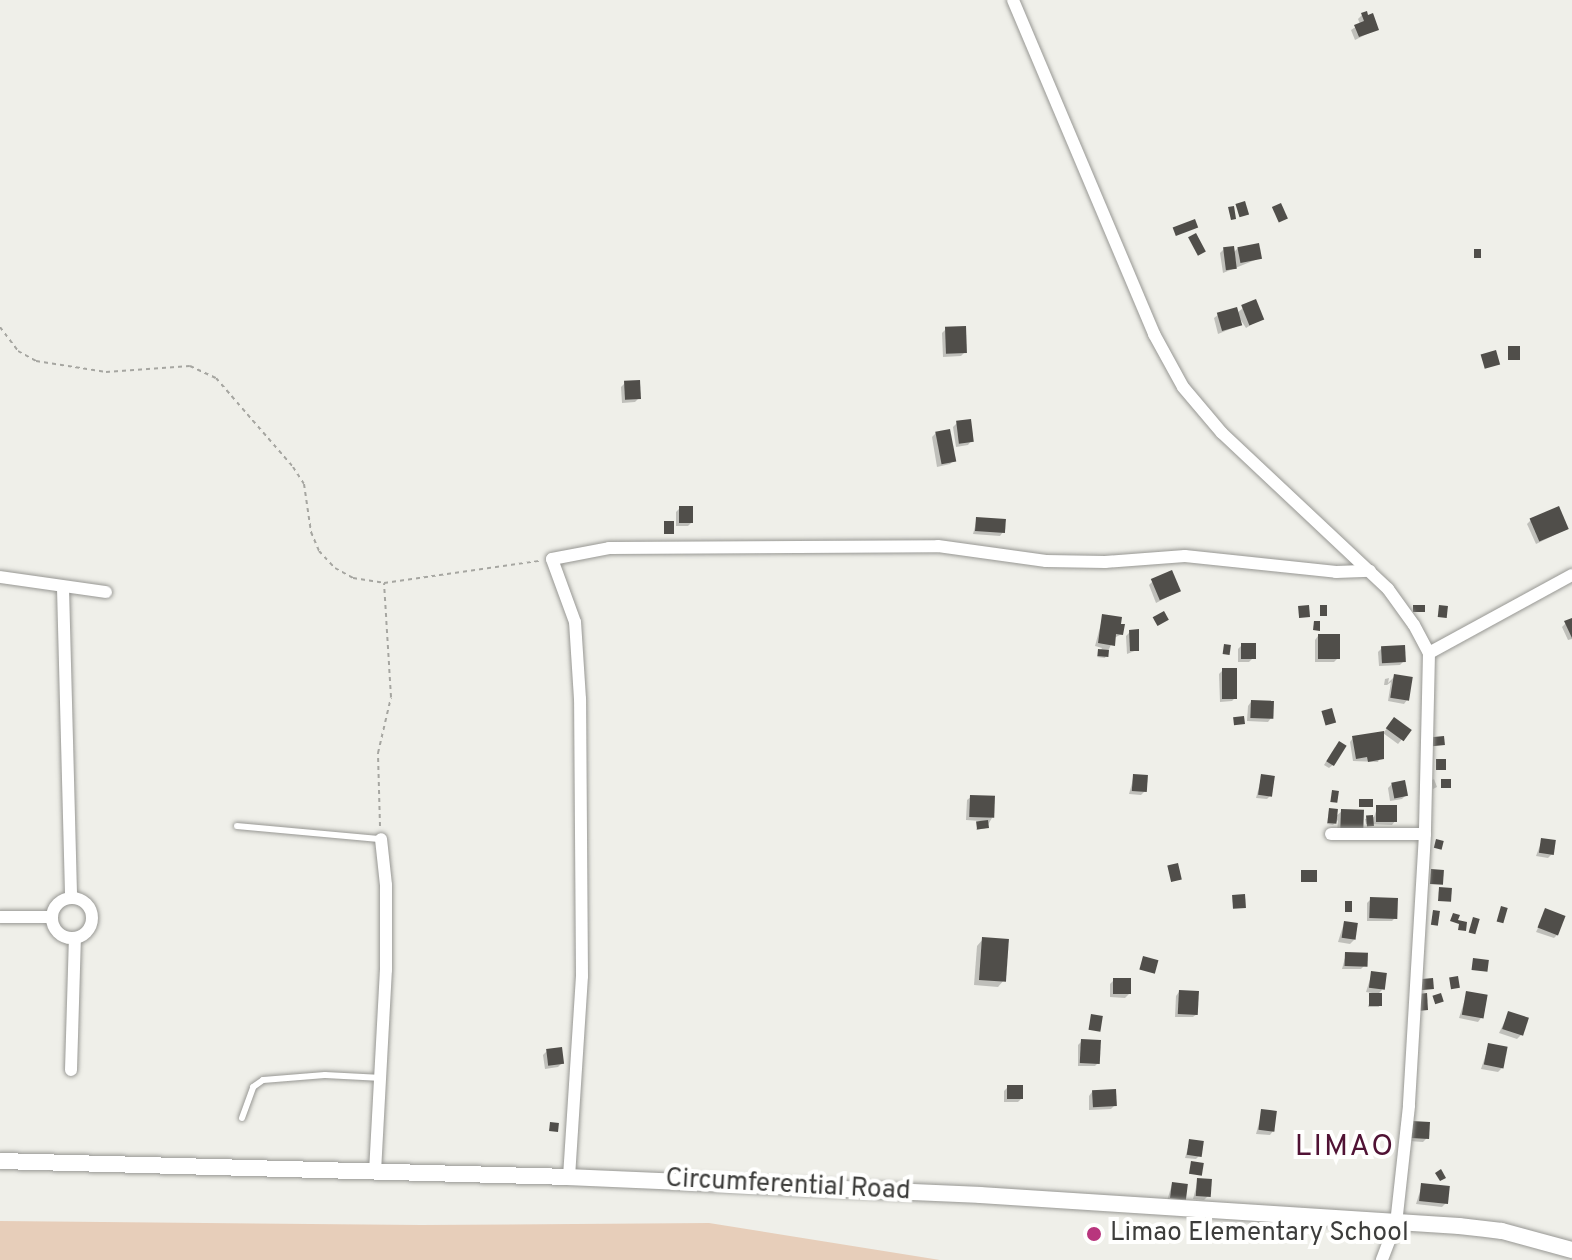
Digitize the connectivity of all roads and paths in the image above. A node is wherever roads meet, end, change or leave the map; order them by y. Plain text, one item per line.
1 (1013, 0) edge
2 (0, 327) edge
3 (552, 559) junction
4 (1370, 571) junction
5 (1572, 575) edge
6 (0, 577) edge
7 (384, 583) junction
8 (63, 588) junction
9 (106, 592) dead end
10 (1429, 653) junction
11 (237, 826) dead end
12 (1331, 834) dead end
13 (1425, 834) junction
14 (381, 839) junction
15 (71, 898) junction
16 (0, 917) edge
17 (52, 917) junction
18 (75, 938) junction
19 (71, 1070) dead end
20 (382, 1078) junction
21 (242, 1118) dead end
22 (0, 1161) edge
23 (375, 1172) junction
24 (569, 1177) junction
25 (1396, 1223) junction
26 (1572, 1250) edge
27 (1382, 1260) edge

1 - 4 street
2 - 7 path
3 - 4 street
3 - 7 path
3 - 24 street
4 - 10 street
5 - 10 street
6 - 8 street
7 - 14 path
8 - 9 street
8 - 15 street
10 - 13 street
11 - 14 lane
12 - 13 street
13 - 25 street
14 - 20 street
15 - 17 street
15 - 18 street
16 - 17 street
17 - 18 street
18 - 19 street
20 - 21 lane
20 - 23 street
22 - 23 main road, Circumferential Road
23 - 24 main road, Circumferential Road
24 - 25 main road, Circumferential Road
25 - 26 main road, Circumferential Road
25 - 27 street

